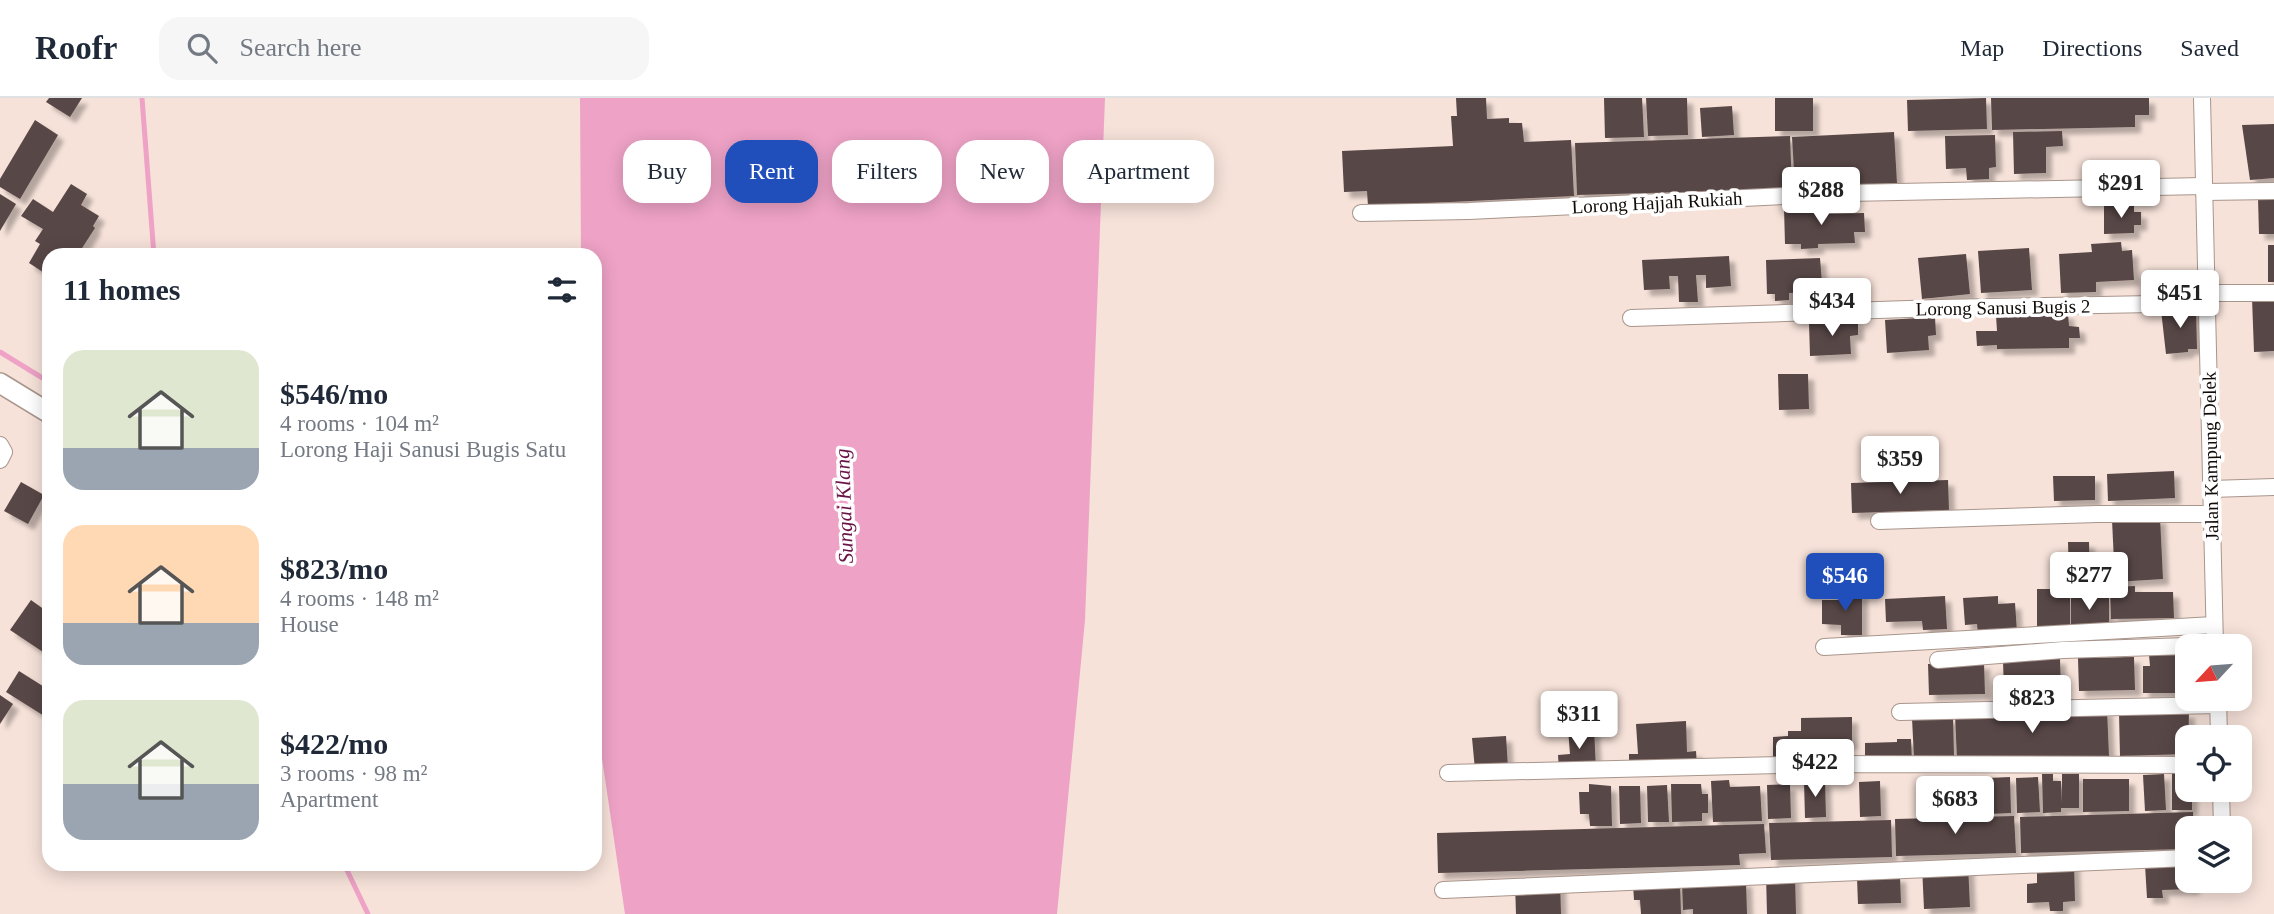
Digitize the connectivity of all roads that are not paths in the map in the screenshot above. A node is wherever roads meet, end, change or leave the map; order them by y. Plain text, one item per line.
1 (2202, 98) edge
2 (2204, 189) junction
3 (2274, 191) edge
4 (1361, 213) dead end
5 (2274, 293) edge
6 (2206, 298) junction
7 (1631, 318) dead end
8 (0, 383) edge
9 (42, 409) edge
10 (0, 445) edge
11 (0, 460) edge
12 (2274, 488) edge
13 (2211, 489) junction
14 (2211, 514) junction
15 (1879, 521) dead end
16 (2214, 625) junction
17 (2214, 634) edge
18 (2175, 646) edge
19 (1824, 647) dead end
20 (1938, 660) dead end
21 (2175, 703) edge
22 (1900, 712) dead end
23 (2175, 765) edge
24 (1448, 774) dead end
25 (2175, 860) edge
26 (1443, 890) dead end

1 - 2 street, Jalan Kampung Delek
2 - 3 street, Lorong Hajjah Rukiah
2 - 4 street, Lorong Hajjah Rukiah
2 - 6 street, Jalan Kampung Delek
5 - 6 street, Lorong Sanusi Bugis 2
6 - 7 street, Lorong Sanusi Bugis 2
6 - 13 street, Jalan Kampung Delek
8 - 9 street
10 - 11 street
12 - 13 street
13 - 14 street, Jalan Kampung Delek
14 - 15 street
14 - 16 street, Jalan Kampung Delek
16 - 17 street, Jalan Kampung Delek
16 - 19 street
18 - 20 street
21 - 22 street
23 - 24 street
25 - 26 street

